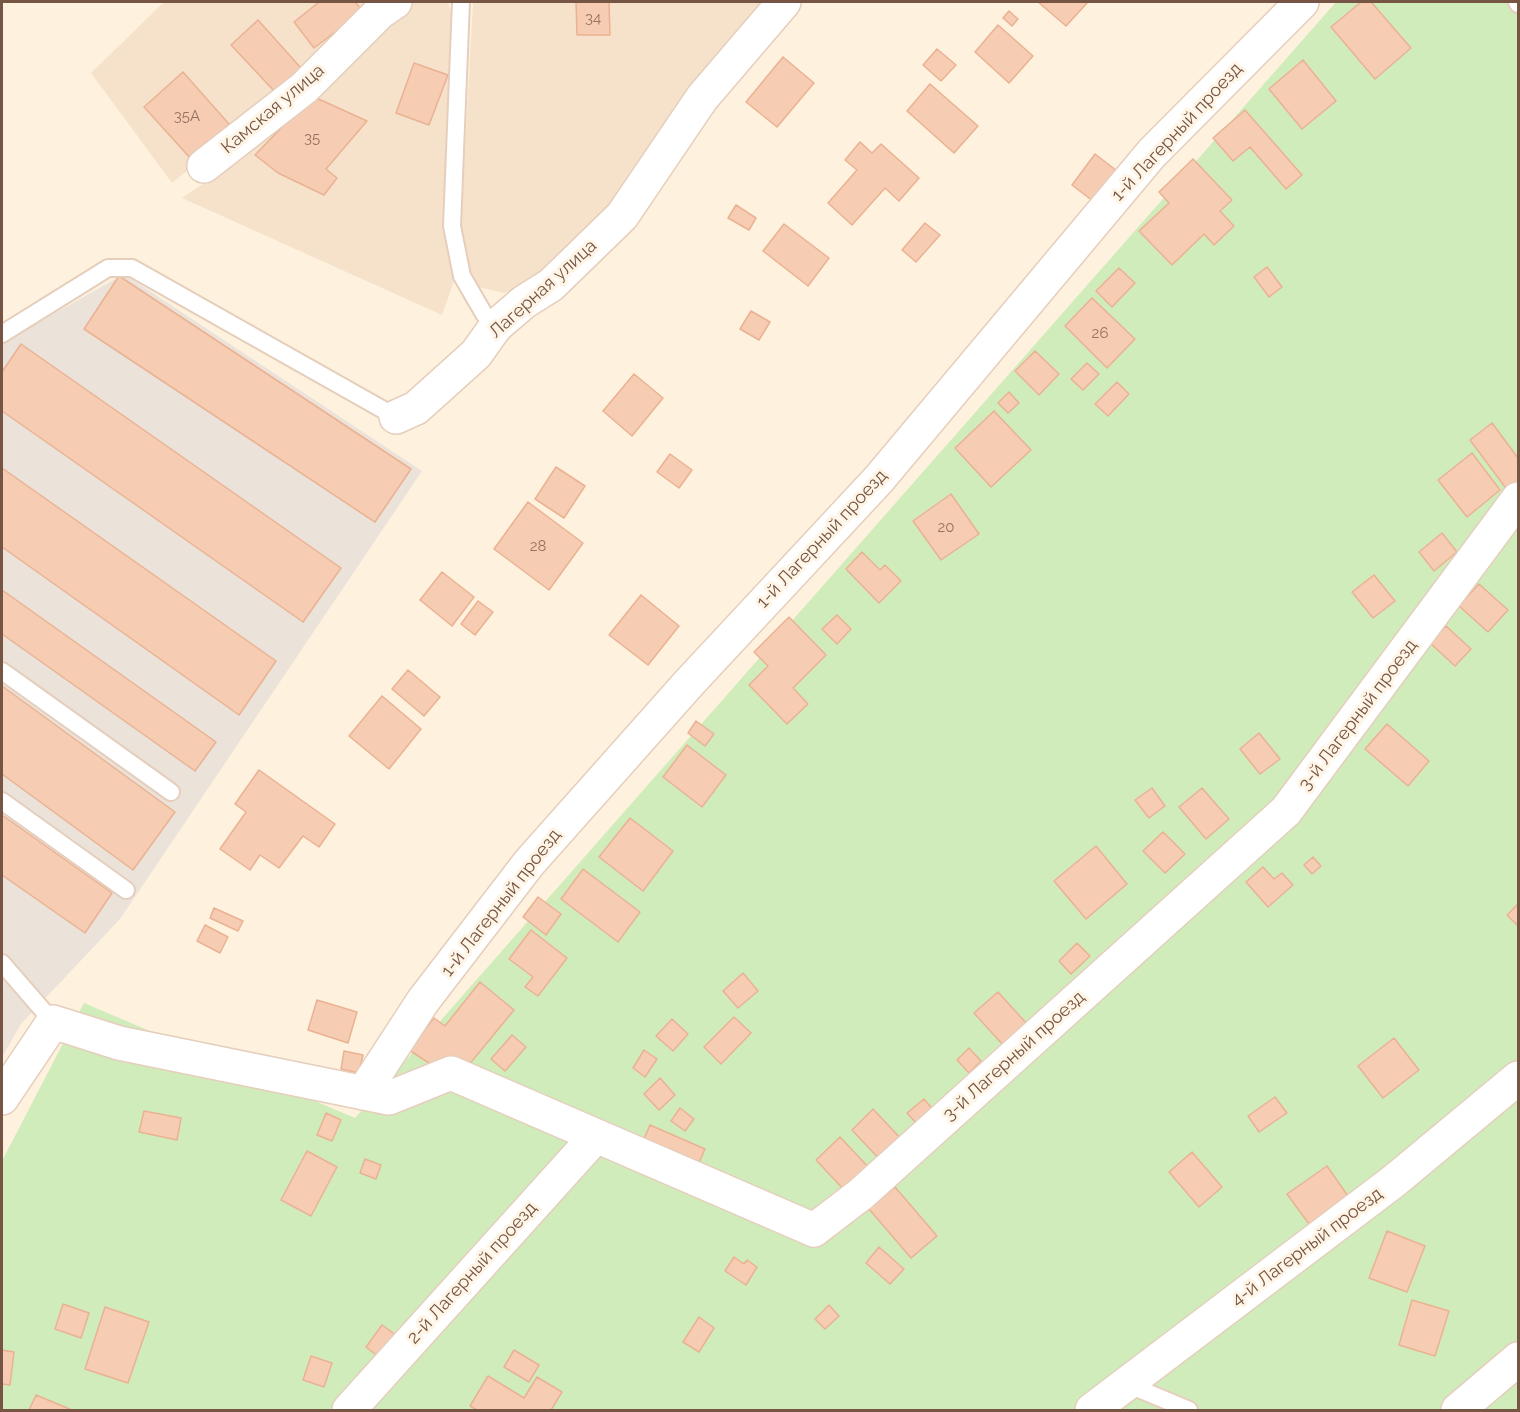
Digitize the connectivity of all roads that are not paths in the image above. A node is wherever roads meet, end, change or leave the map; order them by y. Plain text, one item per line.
1 (395, 2) edge
2 (461, 2) edge
3 (784, 2) edge
4 (1302, 2) edge
5 (204, 166) dead end
6 (496, 326) junction
7 (2, 334) edge
8 (396, 417) joint
9 (1518, 499) edge
10 (2, 670) edge
11 (171, 792) dead end
12 (2, 801) edge
13 (126, 890) dead end
14 (2, 963) edge
15 (53, 1023) junction
16 (1518, 1078) edge
17 (363, 1093) junction
18 (2, 1098) edge
19 (596, 1136) junction
20 (1518, 1359) edge
21 (1127, 1384) junction
22 (349, 1410) edge
23 (1092, 1410) edge
24 (1189, 1410) edge
25 (1458, 1410) edge

1 - 5 street, Камская улица
2 - 6 lane
3 - 6 street, Лагерная улица
4 - 17 street, 1-й Лагерный проезд
6 - 8 street, Лагерная улица
7 - 8 lane
9 - 19 street, 3-й Лагерный проезд
10 - 11 lane
12 - 13 lane
14 - 15 lane
15 - 17 street, 3-й Лагерный проезд
15 - 18 street
16 - 21 street, 4-й Лагерный проезд
17 - 19 street, 3-й Лагерный проезд
19 - 22 street, 2-й Лагерный проезд
20 - 25 street
21 - 23 street, 4-й Лагерный проезд
21 - 24 lane

